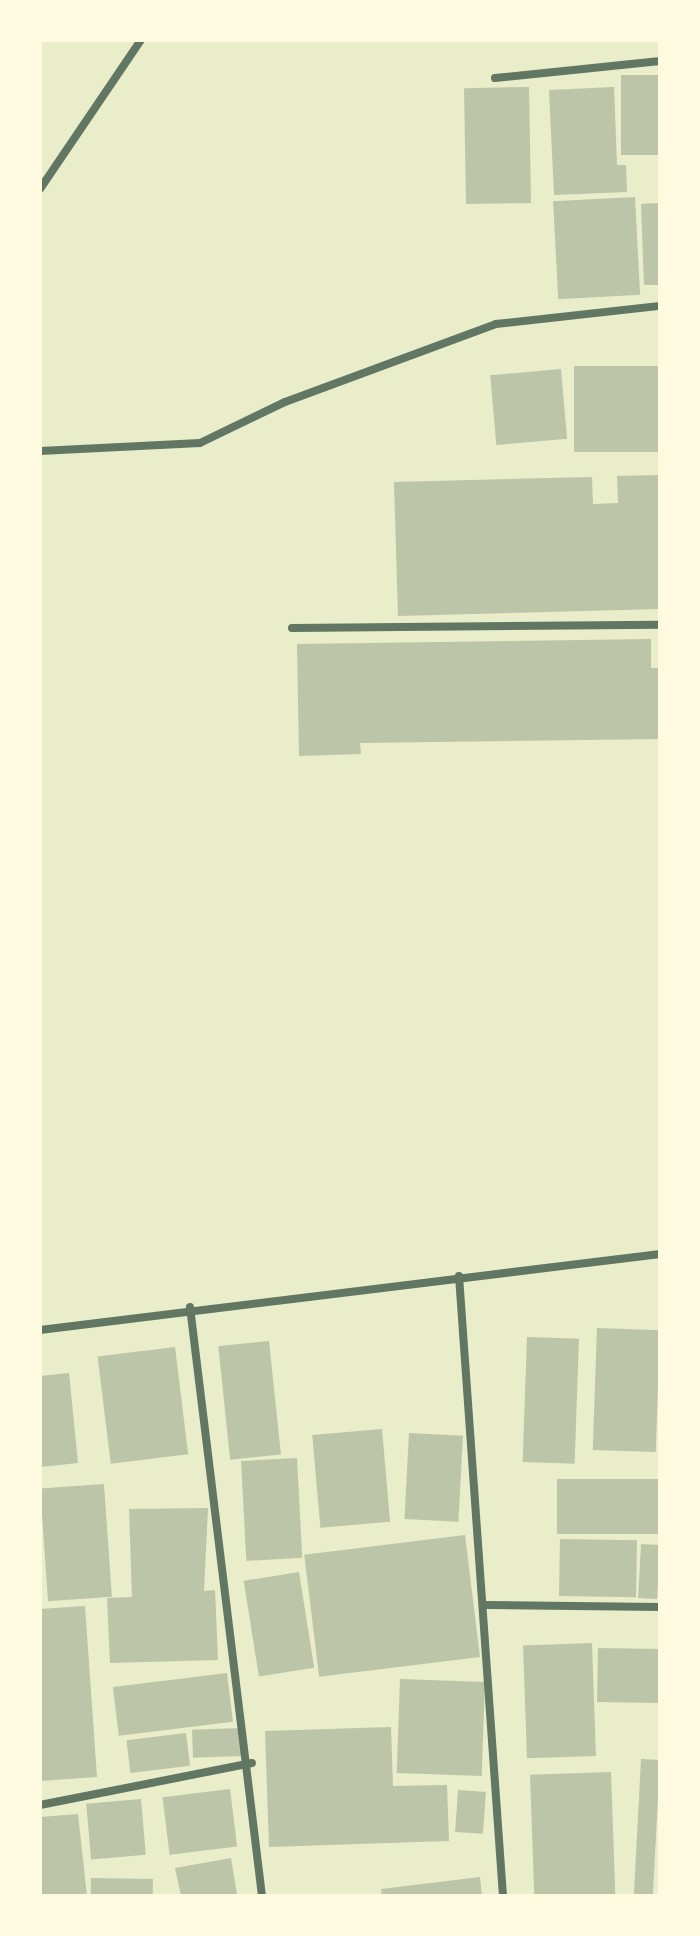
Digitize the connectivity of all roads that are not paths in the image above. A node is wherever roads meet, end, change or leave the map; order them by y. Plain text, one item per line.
1 (141, 40) edge
2 (660, 61) edge
3 (495, 78) dead end
4 (40, 189) edge
5 (660, 306) edge
6 (40, 451) edge
7 (660, 625) edge
8 (292, 628) dead end
9 (660, 1254) edge
10 (459, 1276) junction
11 (190, 1307) junction
12 (40, 1330) edge
13 (488, 1605) junction
14 (660, 1607) edge
15 (252, 1763) junction
16 (40, 1805) edge
17 (262, 1896) edge
18 (503, 1896) edge

1 - 4 street
2 - 3 street
5 - 6 street
7 - 8 street
9 - 10 street
10 - 11 street
10 - 13 street
11 - 12 street
11 - 15 street
13 - 14 street
13 - 18 street
15 - 16 street
15 - 17 street

